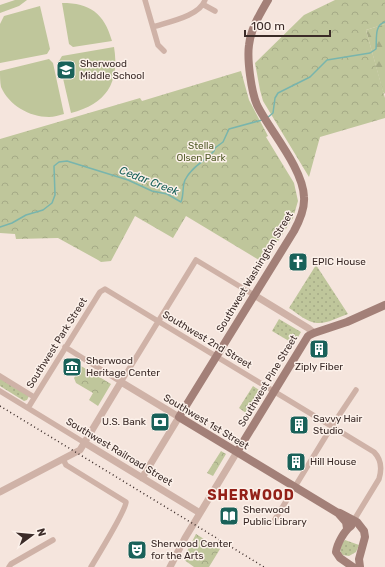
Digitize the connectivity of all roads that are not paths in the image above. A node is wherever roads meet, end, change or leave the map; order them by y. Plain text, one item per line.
1 (145, 0) edge
2 (268, 0) edge
3 (204, 3) edge
4 (215, 11) dead end
5 (153, 27) junction
6 (164, 51) dead end
7 (103, 289) joint
8 (254, 295) junction
9 (385, 305) edge
10 (158, 321) junction
11 (314, 333) junction
12 (65, 346) junction
13 (216, 356) junction
14 (0, 376) edge
15 (122, 382) junction
16 (356, 390) dead end
17 (0, 391) edge
18 (274, 391) junction
19 (34, 397) junction
20 (28, 408) junction
21 (179, 417) junction
22 (332, 426) junction
23 (85, 443) junction
24 (237, 452) junction
25 (63, 458) junction
26 (142, 478) junction
27 (295, 487) junction
28 (0, 492) edge
29 (200, 513) junction
30 (338, 513) junction
31 (274, 521) dead end
32 (356, 523) junction
33 (348, 528) junction
34 (53, 540) dead end
35 (361, 552) junction
36 (343, 560) junction
37 (173, 566) edge
38 (10, 567) edge
39 (91, 567) edge
40 (352, 567) edge
41 (360, 567) edge

1 - 5 street
2 - 8 main road, Southwest Washington Street
3 - 4 street
3 - 5 street
5 - 6 street
7 - 10 street, Southwest 2nd Street
7 - 12 street, Southwest Park Street
8 - 10 street
8 - 11 street
8 - 13 main road, Southwest Washington Street
9 - 11 main road
10 - 13 street, Southwest 2nd Street
10 - 15 street
11 - 18 main road, Southwest Pine Street
12 - 15 street, Southwest 1st Street
12 - 19 street, Southwest Park Street
13 - 18 street, Southwest 2nd Street
13 - 21 main road, Southwest Washington Street
14 - 19 street
15 - 21 street, Southwest 1st Street
15 - 23 street
16 - 22 street
17 - 20 street, Southwest Railroad Street
18 - 22 street, Southwest 2nd Street
18 - 24 main road, Southwest Pine Street
19 - 20 street, Southwest Park Street
20 - 23 street, Southwest Railroad Street
21 - 24 main road, Southwest 1st Street
21 - 26 street, Southwest Washington Street
22 - 27 street
22 - 32 street, Southwest 2nd Street
23 - 25 street
23 - 26 street, Southwest Railroad Street
24 - 27 main road, Southwest 1st Street
24 - 29 street, Southwest Pine Street
25 - 28 street
25 - 39 street
26 - 29 street, Southwest Railroad Street
27 - 30 main road, Southwest 1st Street
27 - 31 street
29 - 37 street, Southwest Pine Street
30 - 32 main road, Southwest 1st Street
30 - 33 main road, Southwest 1st Street
32 - 33 main road
32 - 35 main road
33 - 36 main road
34 - 38 street
35 - 36 main road
35 - 41 main road
36 - 40 main road

